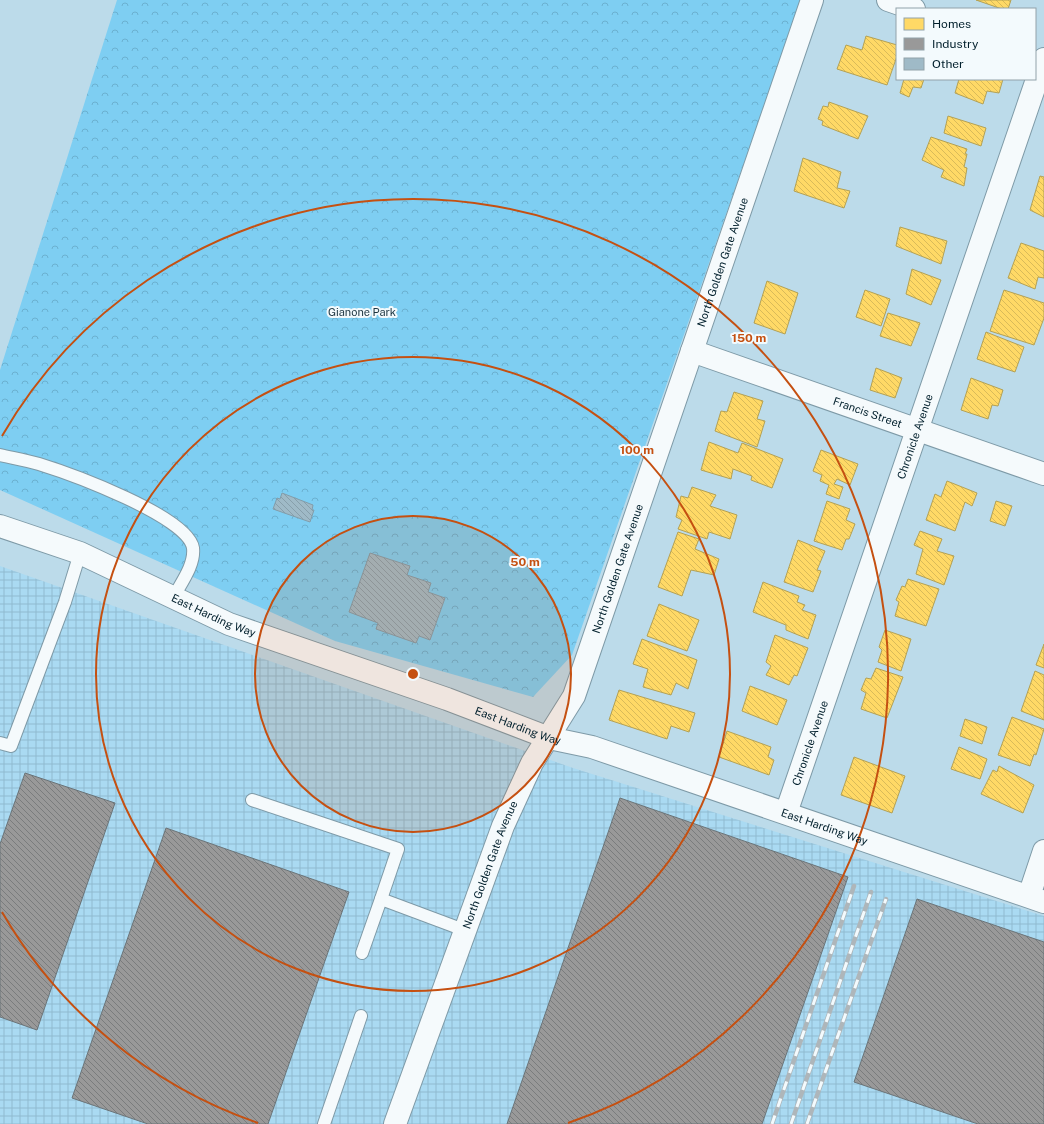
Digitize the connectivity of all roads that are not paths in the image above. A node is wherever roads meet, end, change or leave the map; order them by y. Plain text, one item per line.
1 (812, 0) edge
2 (888, 0) edge
3 (911, 8) edge
4 (1044, 59) edge
5 (692, 351) junction
6 (918, 431) junction
7 (0, 455) edge
8 (1044, 474) edge
9 (0, 526) edge
10 (80, 553) junction
11 (173, 598) junction
12 (549, 738) junction
13 (0, 743) edge
14 (252, 800) dead end
15 (786, 813) junction
16 (1044, 850) edge
17 (381, 899) junction
18 (1036, 899) edge
19 (464, 930) junction
20 (362, 953) dead end
21 (360, 1016) dead end
22 (324, 1124) edge
23 (395, 1124) edge

1 - 5 street, North Golden Gate Avenue
2 - 3 street
4 - 6 street, Chronicle Avenue
5 - 6 street, Francis Street
5 - 12 street, North Golden Gate Avenue
6 - 8 street, Francis Street
6 - 15 street, Chronicle Avenue
7 - 11 lane
9 - 10 street, East Harding Way
10 - 11 street, East Harding Way
10 - 13 lane
11 - 12 street, East Harding Way
12 - 15 street, East Harding Way
12 - 19 street, North Golden Gate Avenue
14 - 17 lane
15 - 18 street, East Harding Way
16 - 18 street
17 - 19 lane
17 - 20 lane
19 - 23 street, North Golden Gate Avenue
21 - 22 lane

